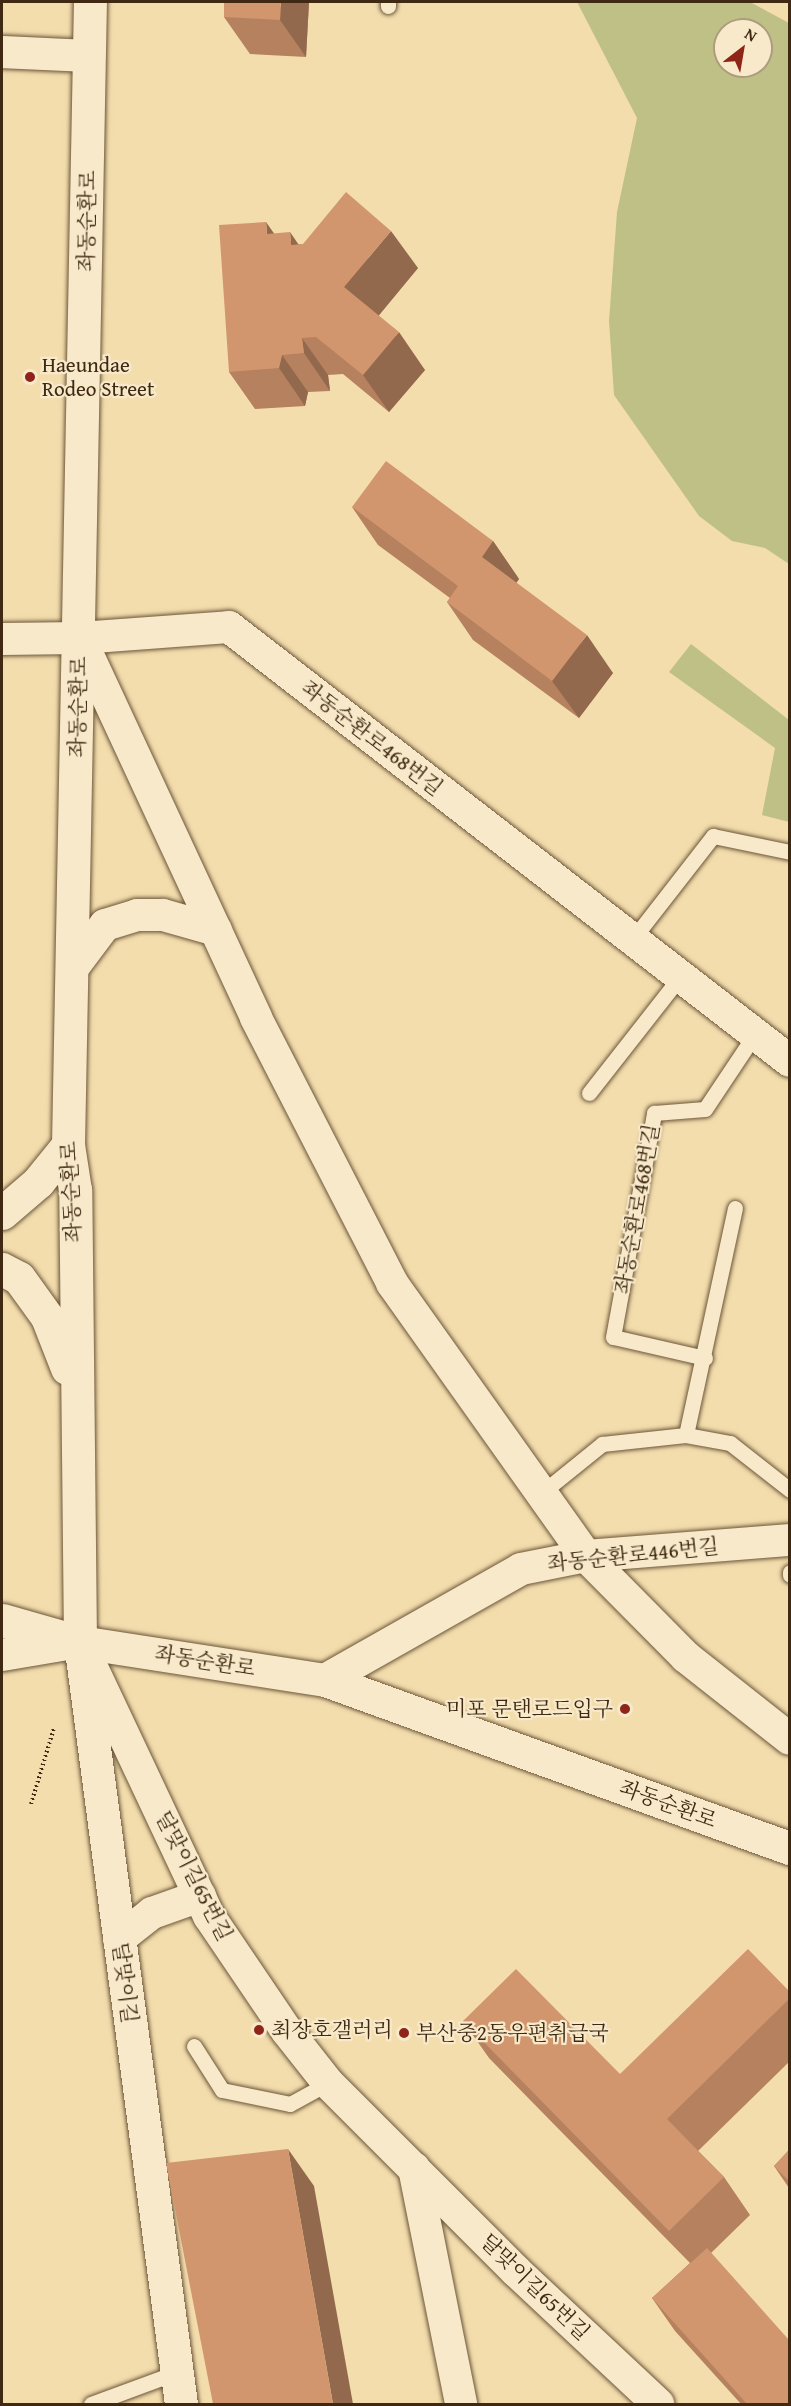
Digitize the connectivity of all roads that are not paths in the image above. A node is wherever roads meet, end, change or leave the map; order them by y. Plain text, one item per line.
1 (90, 2) edge
2 (2, 52) edge
3 (89, 56) junction
4 (2, 639) edge
5 (80, 639) junction
6 (789, 852) edge
7 (216, 930) junction
8 (632, 940) junction
9 (72, 969) junction
10 (680, 977) junction
11 (755, 1034) junction
12 (789, 1061) edge
13 (589, 1093) dead end
14 (68, 1145) junction
15 (735, 1208) dead end
16 (2, 1213) edge
17 (2, 1269) edge
18 (705, 1358) junction
19 (74, 1387) junction
20 (686, 1435) junction
21 (789, 1490) edge
22 (544, 1491) junction
23 (789, 1540) edge
24 (586, 1556) junction
25 (2, 1620) edge
26 (80, 1642) junction
27 (2, 1655) edge
28 (325, 1680) junction
29 (789, 1739) edge
30 (789, 1848) edge
31 (200, 1896) junction
32 (119, 1939) junction
33 (194, 2046) dead end
34 (328, 2083) junction
35 (414, 2168) junction
36 (178, 2389) edge
37 (91, 2404) edge
38 (461, 2404) edge
39 (658, 2404) edge

1 - 3 main road, 좌동순환로
2 - 3 street
3 - 5 main road, 좌동순환로
4 - 5 street, 좌동순환로468번길
5 - 7 street
5 - 8 street, 좌동순환로468번길
5 - 9 main road, 좌동순환로
6 - 8 lane
7 - 9 street
7 - 22 street
8 - 10 street, 좌동순환로468번길
9 - 14 main road, 좌동순환로
10 - 11 street, 좌동순환로468번길
10 - 13 lane
11 - 12 street, 좌동순환로468번길
11 - 18 lane, 좌동순환로468번길
14 - 16 main road
14 - 19 main road, 좌동순환로
15 - 18 lane
17 - 19 main road
18 - 20 lane
19 - 26 main road, 좌동순환로
20 - 21 lane
20 - 22 lane
22 - 24 street
23 - 24 street, 좌동순환로446번길
24 - 28 street, 좌동순환로446번길
24 - 29 street
25 - 26 main road
26 - 27 street
26 - 28 main road, 좌동순환로
26 - 31 street, 달맞이길65번길
26 - 32 main road, 달맞이길
28 - 30 main road, 좌동순환로
31 - 32 street
31 - 34 street, 달맞이길65번길
32 - 36 main road, 달맞이길
33 - 34 lane
34 - 35 street, 달맞이길65번길
35 - 38 street
35 - 39 street, 달맞이길65번길
36 - 37 lane

